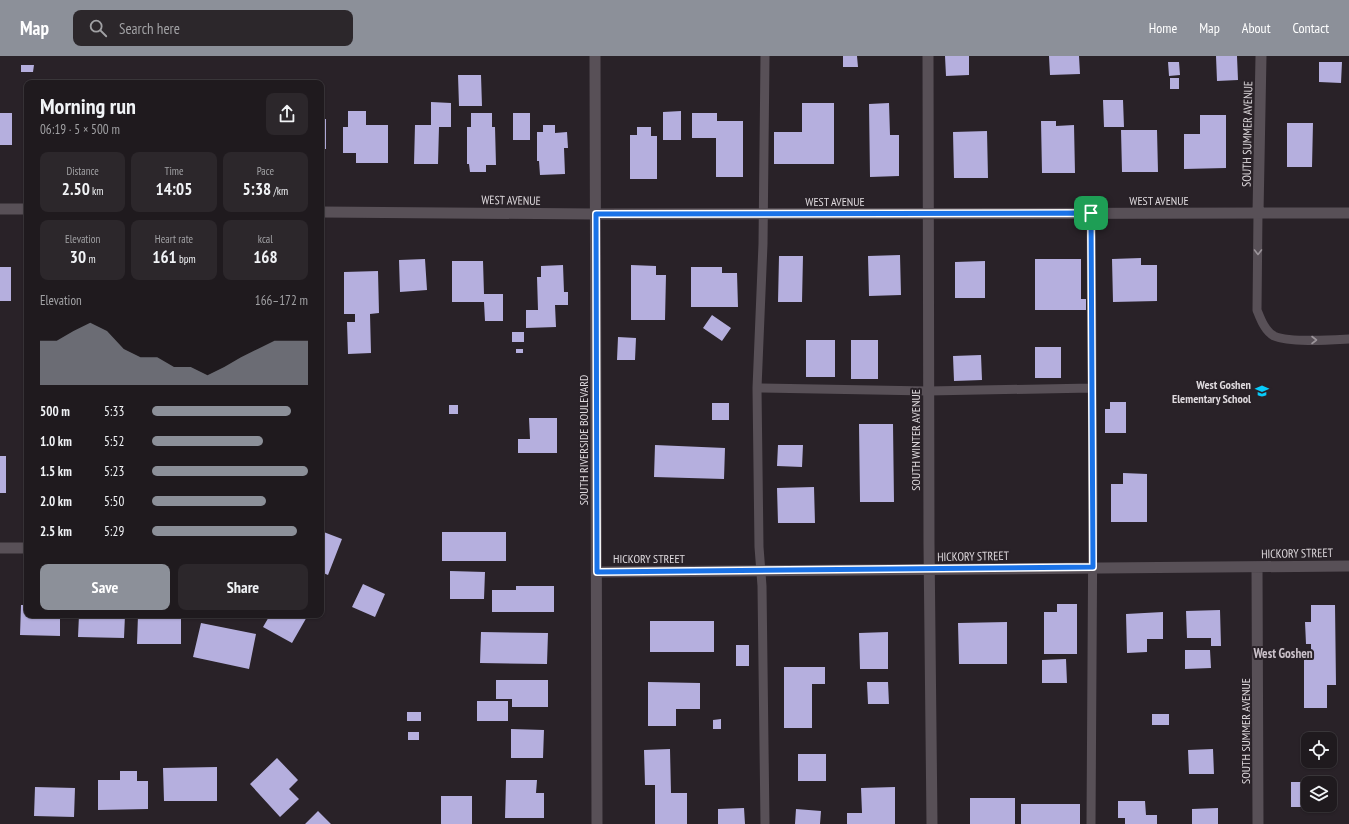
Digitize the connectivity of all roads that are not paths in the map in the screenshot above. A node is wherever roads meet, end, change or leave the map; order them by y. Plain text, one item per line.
1 (595, 56) edge
2 (765, 56) edge
3 (928, 56) edge
4 (1261, 56) edge
5 (0, 209) edge
6 (24, 210) edge
7 (324, 212) edge
8 (1091, 213) junction
9 (1258, 213) junction
10 (1349, 213) edge
11 (596, 214) junction
12 (763, 214) junction
13 (929, 214) junction
14 (1349, 339) edge
15 (757, 388) junction
16 (1092, 388) junction
17 (928, 391) junction
18 (0, 548) edge
19 (24, 548) edge
20 (1349, 566) edge
21 (1093, 567) junction
22 (1257, 567) junction
23 (929, 569) junction
24 (760, 571) junction
25 (597, 572) junction
26 (597, 824) edge
27 (765, 824) edge
28 (932, 824) edge
29 (1091, 824) edge
30 (1258, 824) edge

1 - 11 street, SOUTH RIVERSIDE BOULEVARD
2 - 12 lane
3 - 13 street, SOUTH WINTER AVENUE
4 - 9 street, SOUTH SUMMER AVENUE
5 - 6 street
7 - 11 street, WEST AVENUE
8 - 9 street, WEST AVENUE
8 - 13 street, WEST AVENUE
8 - 16 lane
9 - 10 street, WEST AVENUE
9 -> 14 lane
11 - 12 street, WEST AVENUE
11 - 25 street, SOUTH RIVERSIDE BOULEVARD
12 - 13 street, WEST AVENUE
12 - 15 lane
13 - 17 street, SOUTH WINTER AVENUE
15 - 17 lane
15 - 24 lane
16 - 17 lane
16 - 21 lane
17 - 23 street, SOUTH WINTER AVENUE
18 - 19 street
20 - 22 street, HICKORY STREET
21 - 22 street, HICKORY STREET
21 - 23 street, HICKORY STREET
21 - 29 lane
22 - 30 street, SOUTH SUMMER AVENUE
23 - 24 street, HICKORY STREET
23 - 28 street, SOUTH WINTER AVENUE
24 - 25 street, HICKORY STREET
24 - 27 lane
25 - 26 street, SOUTH RIVERSIDE BOULEVARD

